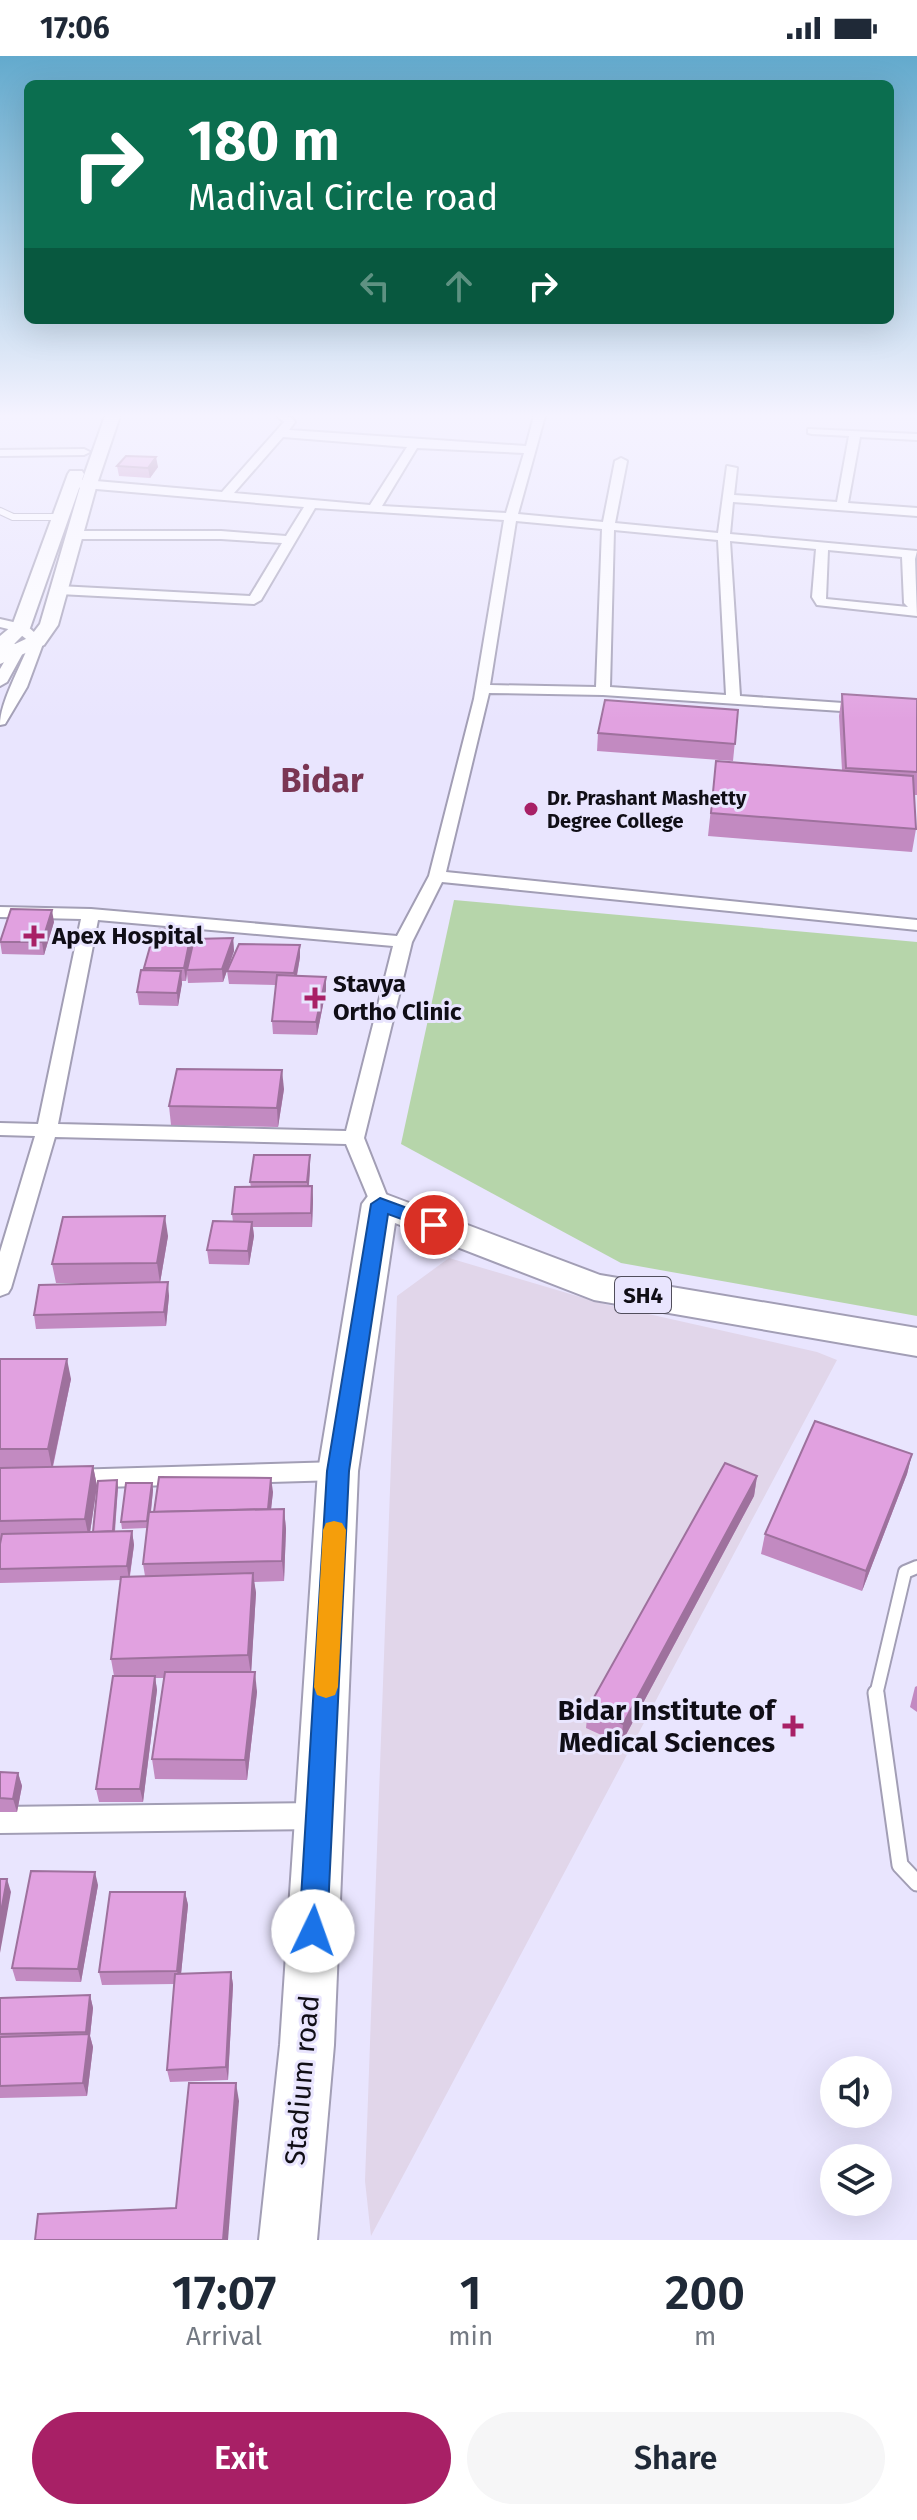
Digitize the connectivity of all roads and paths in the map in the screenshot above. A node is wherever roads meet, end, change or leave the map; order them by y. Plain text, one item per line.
1 (59, 517) edge
2 (511, 517) edge
3 (77, 518) edge
4 (303, 518) edge
5 (521, 518) edge
6 (610, 518) edge
7 (727, 518) edge
8 (608, 526) junction
9 (75, 535) junction
10 (724, 536) junction
11 (290, 540) junction
12 (822, 546) junction
13 (912, 555) edge
14 (59, 590) junction
15 (917, 610) edge
16 (21, 628) junction
17 (37, 641) junction
18 (5, 644) edge
19 (0, 682) edge
20 (483, 689) junction
21 (603, 691) junction
22 (733, 701) junction
23 (917, 712) edge
24 (0, 721) edge
25 (437, 876) junction
26 (0, 912) edge
27 (91, 914) junction
28 (917, 925) edge
29 (403, 942) junction
30 (0, 1129) edge
31 (47, 1129) junction
32 (354, 1138) junction
33 (380, 1204) junction
34 (0, 1288) edge
35 (917, 1342) edge
36 (338, 1471) junction
37 (46, 1480) edge
38 (917, 1567) edge
39 (319, 1816) junction
40 (0, 1820) edge
41 (917, 1883) edge
42 (288, 2240) edge

1 - 16 main road
2 - 20 street
3 - 9 main road
4 - 11 street
5 - 8 street
6 - 8 street
7 - 10 street
8 - 10 street
8 - 21 street
9 - 11 street
9 - 14 main road
10 - 12 street
10 - 22 street
11 - 14 street
12 - 13 street
12 - 15 street
13 - 15 street
14 - 17 main road
16 - 17 street
16 - 18 main road
17 - 18 main road
17 - 24 street
18 - 19 street
20 - 21 street
20 - 25 street
21 - 22 street
22 - 23 street
25 - 28 street
25 - 29 street
26 - 27 street
27 - 29 street
27 - 31 street
29 - 32 street
30 - 31 street
31 - 32 street
31 - 34 street
32 - 33 street
33 - 35 highway, SH4
33 - 36 highway, Stadium road
36 - 37 street
36 - 39 highway, Stadium road
38 - 41 lane
39 - 40 street
39 - 42 highway, Stadium road

